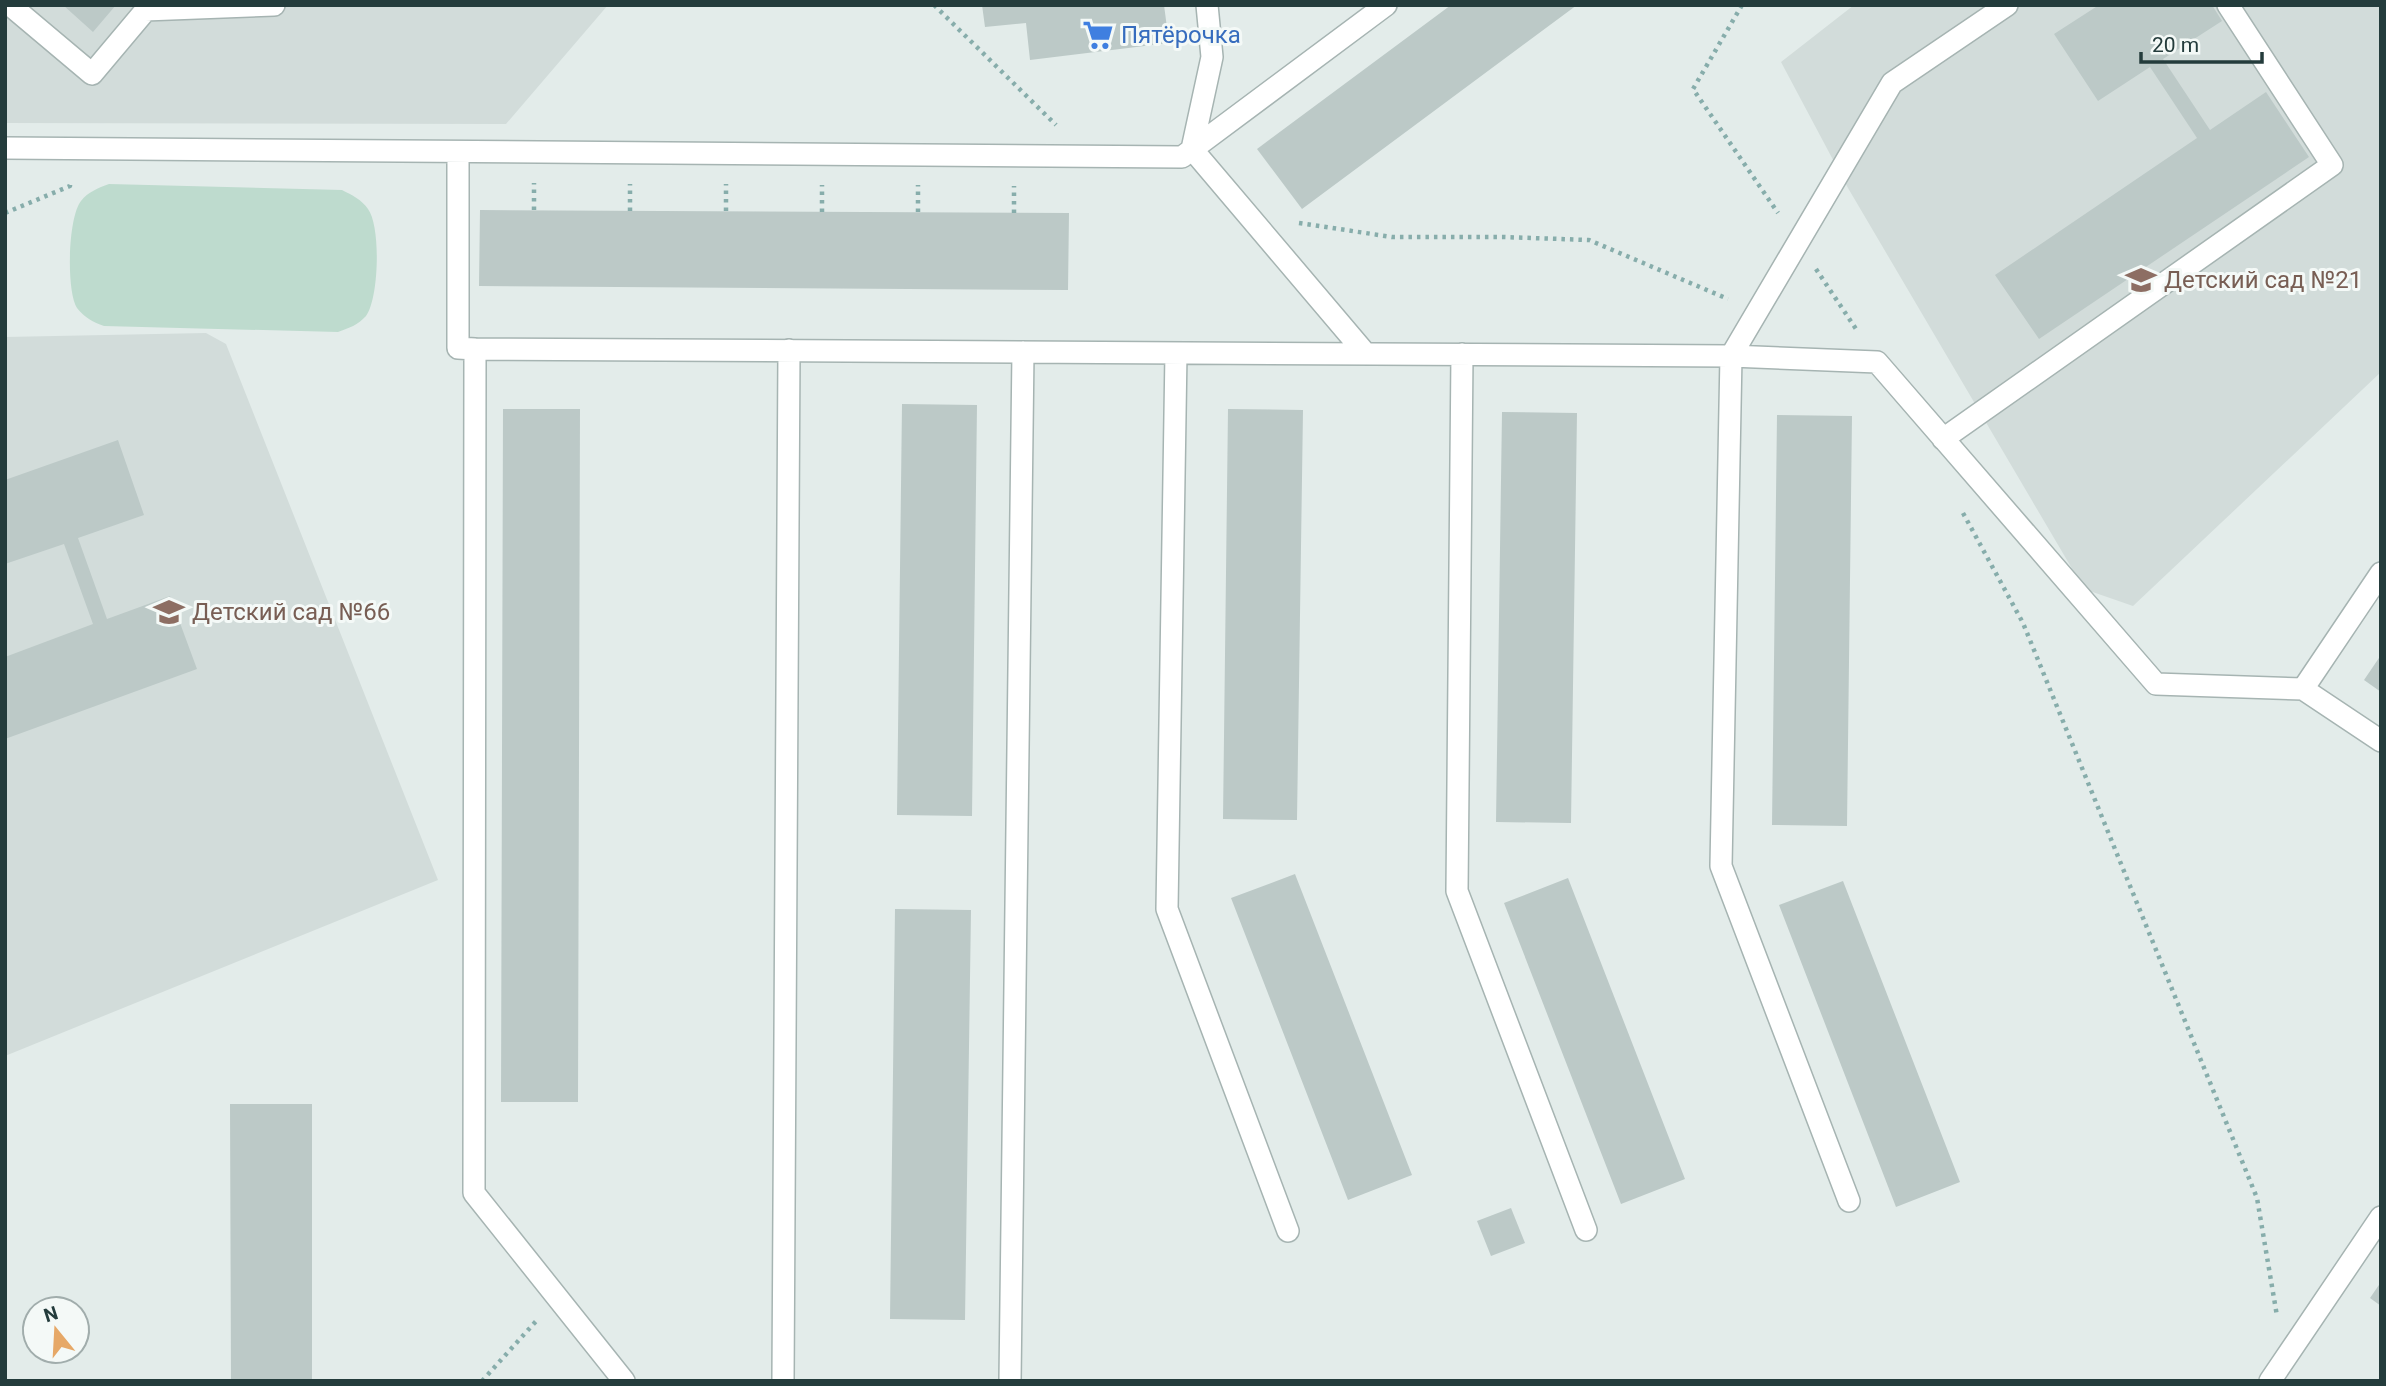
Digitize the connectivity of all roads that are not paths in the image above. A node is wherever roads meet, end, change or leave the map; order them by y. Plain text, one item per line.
1 (10, 5) edge
2 (274, 5) edge
3 (1207, 5) edge
4 (1386, 5) edge
5 (2007, 5) edge
6 (2228, 5) edge
7 (148, 8) edge
8 (5, 148) edge
9 (1192, 149) junction
10 (458, 152) junction
11 (475, 349) junction
12 (789, 350) junction
13 (1023, 352) junction
14 (1176, 353) junction
15 (1365, 354) junction
16 (1462, 354) junction
17 (1731, 356) junction
18 (1943, 439) junction
19 (2381, 573) edge
20 (2303, 689) junction
21 (2381, 741) edge
22 (1849, 1201) dead end
23 (2381, 1217) edge
24 (1586, 1230) dead end
25 (1288, 1231) dead end
26 (624, 1381) edge
27 (783, 1381) edge
28 (1010, 1381) edge
29 (2270, 1381) edge

1 - 7 lane
2 - 7 lane
3 - 9 lane
4 - 9 lane
5 - 17 lane
6 - 18 lane
8 - 10 lane
9 - 10 lane
9 - 15 lane
10 - 11 lane
11 - 12 lane
11 - 26 lane
12 - 13 lane
12 - 27 lane
13 - 14 lane
13 - 28 lane
14 - 15 lane
14 - 25 lane
15 - 16 lane
16 - 17 lane
16 - 24 lane
17 - 18 lane
17 - 22 lane
18 - 20 lane
19 - 20 lane
20 - 21 lane
23 - 29 lane

